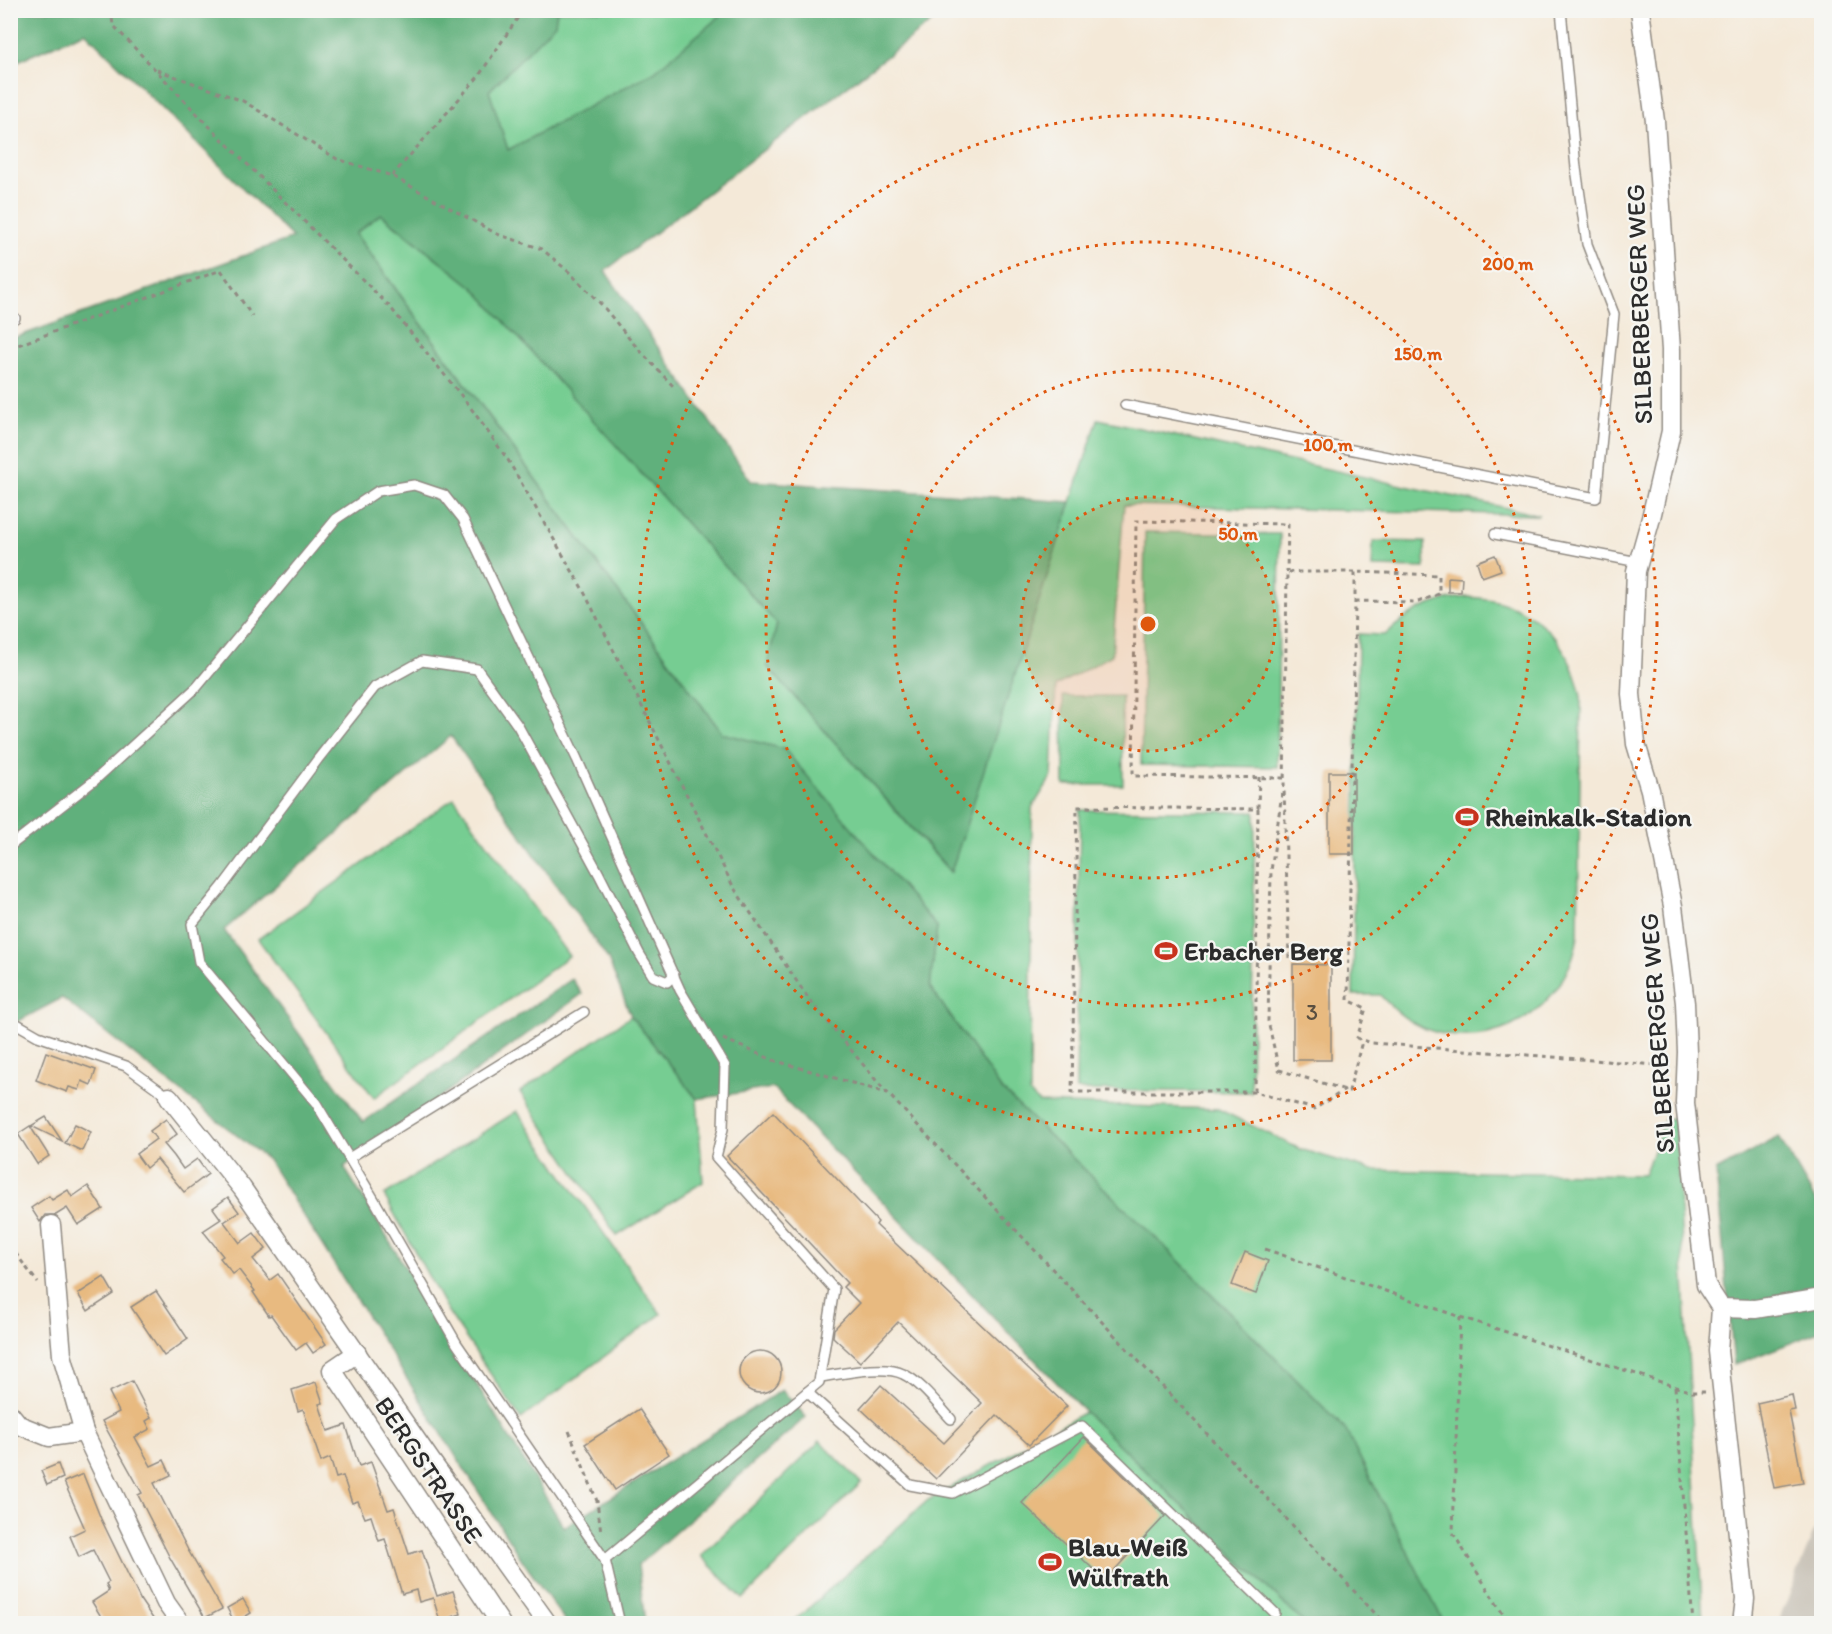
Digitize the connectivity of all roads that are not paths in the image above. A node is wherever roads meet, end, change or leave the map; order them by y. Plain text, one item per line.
1 (1561, 10) edge
2 (1640, 10) edge
3 (1125, 405) dead end
4 (1495, 534) dead end
5 (1638, 562) junction
6 (10, 846) edge
7 (674, 975) junction
8 (584, 1012) dead end
9 (10, 1020) edge
10 (169, 1097) joint
11 (349, 1158) junction
12 (51, 1225) dead end
13 (1821, 1298) edge
14 (1721, 1308) junction
15 (357, 1353) junction
16 (820, 1377) junction
17 (807, 1392) junction
18 (10, 1414) edge
19 (951, 1419) dead end
20 (84, 1432) junction
21 (605, 1560) junction
22 (1275, 1613) dead end
23 (181, 1623) edge
24 (501, 1623) edge
25 (548, 1623) edge
26 (620, 1623) edge
27 (1742, 1623) edge

1 - 3 lane
2 - 5 street, SILBERBERGER WEG
4 - 5 lane
5 - 14 street, SILBERBERGER WEG
6 - 7 lane
7 - 11 lane
7 - 16 lane
8 - 11 lane
9 - 10 lane
10 - 15 street, BERGSTRASSE
11 - 21 lane
12 - 20 street
13 - 14 street
14 - 27 street
15 - 24 street, BERGSTRASSE
15 - 25 street, BERGSTRASSE
16 - 17 lane
16 - 19 lane
17 - 21 lane
17 - 22 lane
18 - 20 street
20 - 23 street
21 - 26 lane

